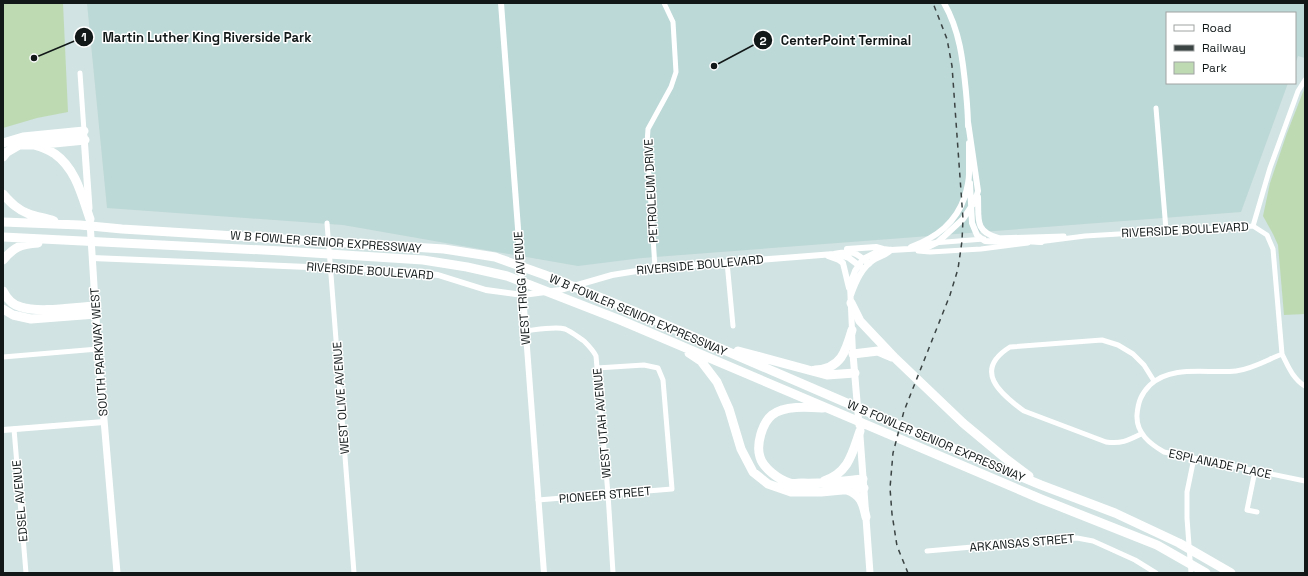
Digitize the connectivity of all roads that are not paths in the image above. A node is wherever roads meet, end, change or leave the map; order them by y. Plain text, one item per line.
1 (500, 3) edge
2 (664, 3) edge
3 (944, 3) edge
4 (80, 73) dead end
5 (1305, 80) edge
6 (1156, 108) dead end
7 (968, 122) junction
8 (84, 136) junction
9 (3, 143) edge
10 (34, 145) junction
11 (3, 157) edge
12 (969, 175) junction
13 (978, 192) junction
14 (3, 194) edge
15 (971, 207) junction
16 (90, 219) junction
17 (3, 222) edge
18 (327, 223) dead end
19 (59, 224) junction
20 (1253, 226) junction
21 (1166, 230) junction
22 (1085, 236) junction
23 (3, 237) edge
24 (998, 238) junction
25 (62, 239) junction
26 (982, 239) junction
27 (1041, 242) junction
28 (917, 244) junction
29 (935, 244) junction
30 (883, 249) junction
31 (906, 249) junction
32 (892, 250) junction
33 (834, 254) junction
34 (825, 255) junction
35 (92, 258) junction
36 (863, 259) junction
37 (3, 260) edge
38 (727, 262) junction
39 (869, 264) junction
40 (331, 265) junction
41 (858, 265) junction
42 (655, 268) junction
43 (864, 269) junction
44 (3, 291) edge
45 (523, 295) junction
46 (850, 296) junction
47 (3, 308) edge
48 (95, 310) junction
49 (733, 326) dead end
50 (852, 330) junction
51 (524, 331) junction
52 (675, 343) junction
53 (708, 343) junction
54 (98, 349) junction
55 (854, 354) junction
56 (1282, 354) junction
57 (3, 357) edge
58 (895, 358) junction
59 (598, 368) junction
60 (807, 370) junction
61 (855, 373) junction
62 (1154, 381) junction
63 (1305, 386) edge
64 (830, 408) junction
65 (104, 422) junction
66 (14, 429) junction
67 (3, 430) edge
68 (860, 431) junction
69 (1141, 434) junction
70 (1194, 458) junction
71 (1255, 471) junction
72 (1305, 481) edge
73 (815, 484) junction
74 (864, 484) junction
75 (1041, 485) junction
76 (845, 490) junction
77 (608, 494) junction
78 (538, 500) junction
79 (1256, 512) dead end
80 (866, 517) junction
81 (927, 551) dead end
82 (1191, 572) edge
83 (26, 573) edge
84 (117, 573) edge
85 (354, 573) edge
86 (544, 573) edge
87 (613, 573) edge
88 (870, 573) edge
89 (1156, 573) edge
90 (1206, 573) edge
91 (1231, 573) edge

1 - 45 street, WEST TRIGG AVENUE
2 - 42 street, PETROLEUM DRIVE
3 - 7 street
4 - 8 street
5 - 20 street
6 - 21 street
7 - 12 street
7 - 13 street
8 - 9 highway
8 - 10 highway
8 - 16 main road, SOUTH PARKWAY WEST
10 - 11 highway
10 - 16 highway
12 - 15 street
12 - 28 street
13 - 15 street
13 - 24 street
14 - 19 highway
15 - 26 street
15 - 29 street
16 - 35 main road, SOUTH PARKWAY WEST
17 - 19 highway, W B FOWLER SENIOR EXPRESSWAY
18 - 40 street, WEST OLIVE AVENUE
19 - 53 highway, W B FOWLER SENIOR EXPRESSWAY
20 - 21 street, RIVERSIDE BOULEVARD
20 - 56 street, RIVERSIDE BOULEVARD
21 - 22 street, RIVERSIDE BOULEVARD
22 - 24 street, RIVERSIDE BOULEVARD
22 - 27 street, RIVERSIDE BOULEVARD
23 - 25 highway, W B FOWLER SENIOR EXPRESSWAY
24 - 26 street, RIVERSIDE BOULEVARD
25 - 37 highway
25 - 52 highway, W B FOWLER SENIOR EXPRESSWAY
26 - 27 street
26 - 29 street, RIVERSIDE BOULEVARD
27 - 31 street, RIVERSIDE BOULEVARD
28 - 29 street, RIVERSIDE BOULEVARD
28 - 31 street
29 - 31 street
30 - 32 street, RIVERSIDE BOULEVARD
30 - 34 street, RIVERSIDE BOULEVARD
30 - 36 street
31 - 32 street, RIVERSIDE BOULEVARD
32 - 39 street
33 - 34 street, RIVERSIDE BOULEVARD
33 - 36 street, RIVERSIDE BOULEVARD
33 - 41 street, RIVERSIDE BOULEVARD
34 - 38 street, RIVERSIDE BOULEVARD
34 - 46 street
35 - 40 street, RIVERSIDE BOULEVARD
35 - 48 main road, SOUTH PARKWAY WEST
36 - 39 street, RIVERSIDE BOULEVARD
36 - 41 street
38 - 42 street, RIVERSIDE BOULEVARD
38 - 49 street
39 - 43 street
40 - 45 street, RIVERSIDE BOULEVARD
40 - 85 street, WEST OLIVE AVENUE
41 - 43 street, RIVERSIDE BOULEVARD
41 - 46 street
42 - 45 street, RIVERSIDE BOULEVARD
43 - 46 street
44 - 48 highway
45 - 51 street, WEST TRIGG AVENUE
46 - 50 street
46 - 58 highway
47 - 48 highway
48 - 54 main road, SOUTH PARKWAY WEST
50 - 55 street
50 - 60 highway
51 - 59 street, WEST UTAH AVENUE
51 - 78 street, WEST TRIGG AVENUE
52 - 64 highway, W B FOWLER SENIOR EXPRESSWAY
52 - 76 highway
53 - 60 highway
53 - 75 highway, W B FOWLER SENIOR EXPRESSWAY
54 - 57 street
54 - 65 main road, SOUTH PARKWAY WEST
55 - 58 highway
55 - 61 main road
56 - 62 street
56 - 63 street, RIVERSIDE BOULEVARD
58 - 75 highway
59 - 77 street, WEST UTAH AVENUE
59 - 77 street, PIONEER STREET
60 - 61 highway
61 - 68 main road
62 - 69 street
62 - 69 street
64 - 73 highway
64 - 90 highway, W B FOWLER SENIOR EXPRESSWAY
65 - 66 street
65 - 84 main road, SOUTH PARKWAY WEST
66 - 67 street
66 - 83 street, EDSEL AVENUE
68 - 73 highway
68 - 74 main road
69 - 70 street, ESPLANADE PLACE
70 - 71 street, ESPLANADE PLACE
70 - 82 street
71 - 72 street, ESPLANADE PLACE
71 - 79 street
73 - 74 highway
74 - 76 highway
74 - 80 main road
75 - 91 highway, W B FOWLER SENIOR EXPRESSWAY
76 - 80 highway
77 - 78 street, PIONEER STREET
77 - 87 street, WEST UTAH AVENUE
78 - 86 street, WEST TRIGG AVENUE
80 - 88 main road
81 - 89 street, ARKANSAS STREET

